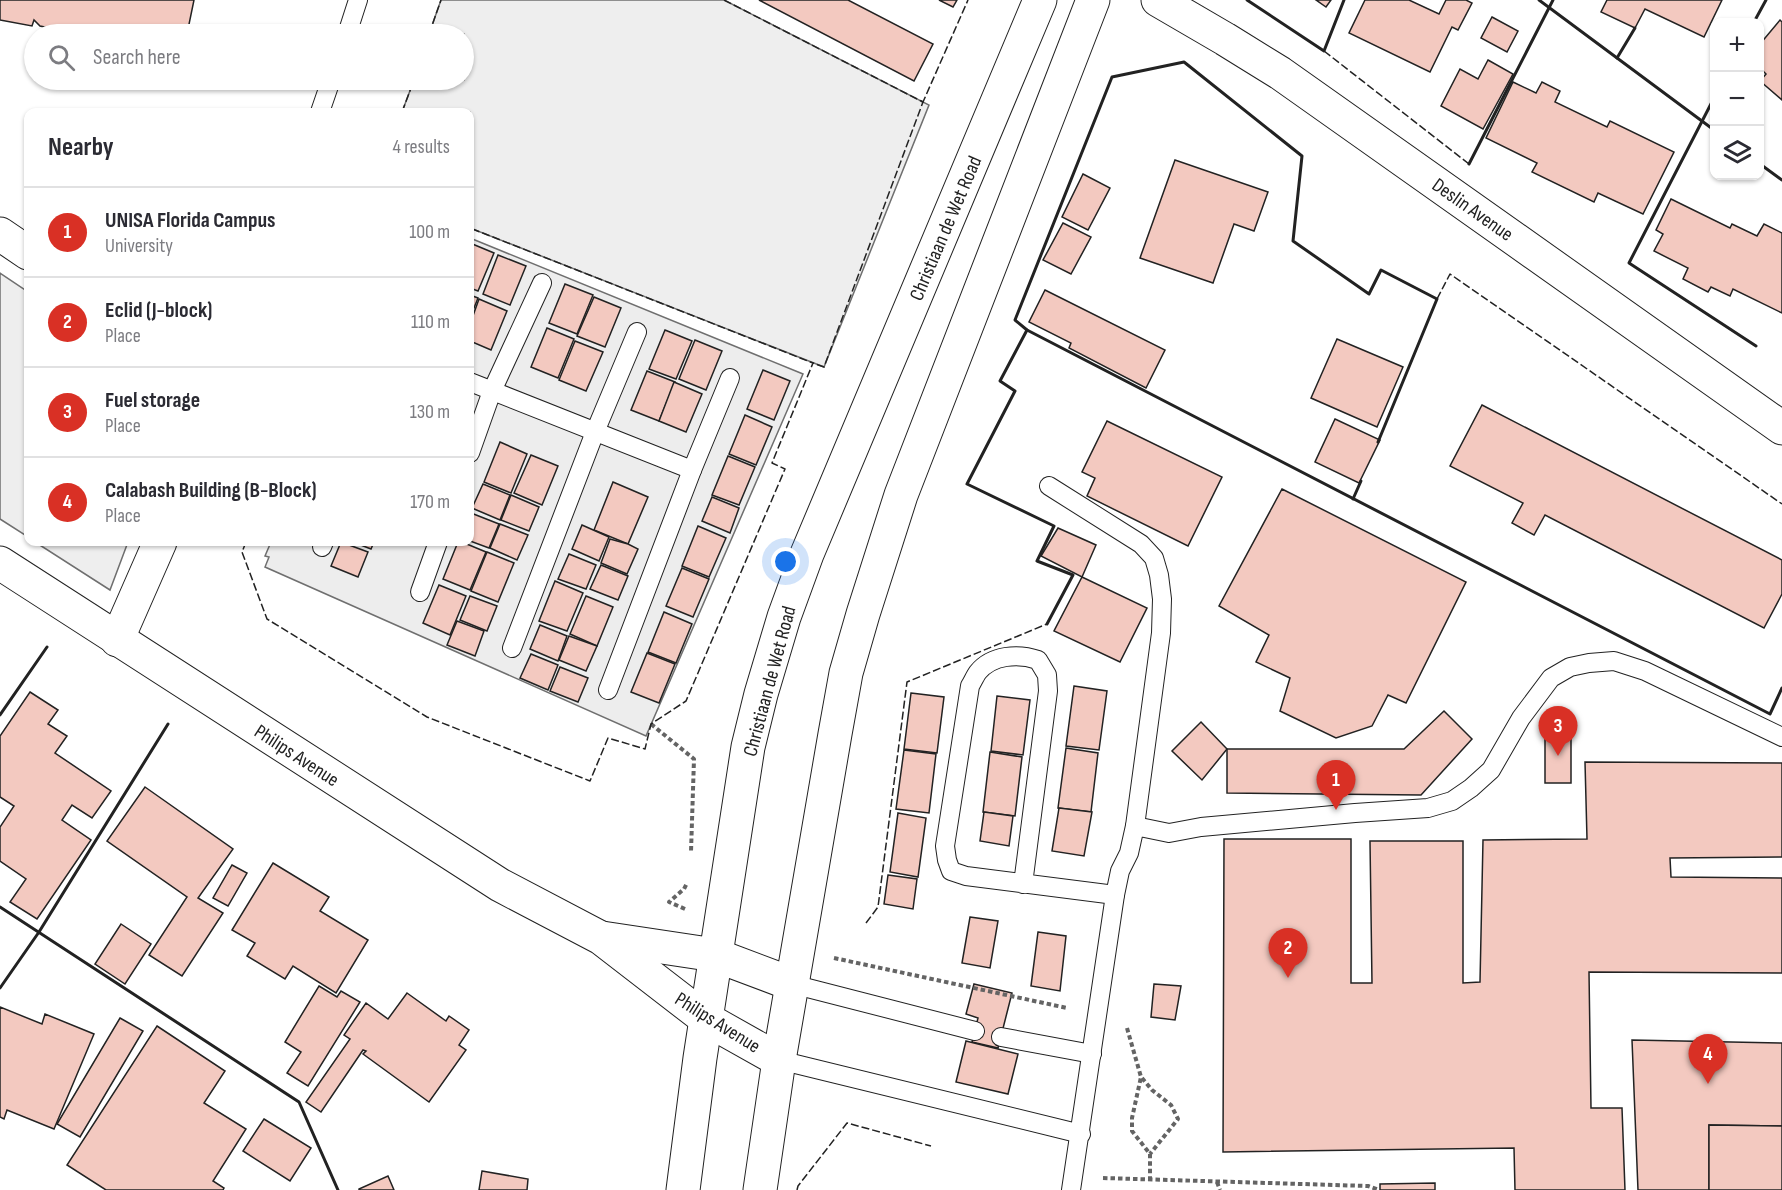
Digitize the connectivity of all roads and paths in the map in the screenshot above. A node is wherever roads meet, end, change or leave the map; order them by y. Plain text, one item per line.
1 (358, 0) edge
2 (1040, 0) edge
3 (1093, 0) edge
4 (1158, 0) edge
5 (350, 24) edge
6 (328, 90) edge
7 (321, 108) edge
8 (0, 234) edge
9 (24, 250) edge
10 (542, 283) dead end
11 (637, 332) dead end
12 (730, 378) dead end
13 (474, 384) edge
14 (492, 391) junction
15 (1782, 428) edge
16 (595, 432) junction
17 (474, 442) edge
18 (692, 470) junction
19 (1049, 486) dead end
20 (157, 546) edge
21 (437, 546) edge
22 (0, 563) edge
23 (420, 592) dead end
24 (117, 640) junction
25 (512, 648) dead end
26 (608, 690) dead end
27 (651, 724) dead end
28 (1782, 737) edge
29 (1135, 826) junction
30 (691, 853) dead end
31 (690, 877) dead end
32 (1023, 884) junction
33 (1115, 895) junction
34 (600, 938) junction
35 (718, 940) junction
36 (798, 950) junction
37 (792, 984) junction
38 (1098, 1015) junction
39 (706, 1019) junction
40 (975, 1030) dead end
41 (1001, 1037) dead end
42 (1092, 1054) junction
43 (779, 1060) junction
44 (1141, 1077) junction
45 (1080, 1134) junction
46 (1150, 1154) junction
47 (1096, 1178) dead end
48 (1150, 1180) junction
49 (1217, 1182) junction
50 (1294, 1187) edge
51 (683, 1190) edge
52 (760, 1190) edge
53 (1071, 1190) edge
54 (1220, 1190) edge
55 (1379, 1190) edge

1 - 5 lane
2 - 35 main road, Christiaan de Wet Road
3 - 36 main road
4 - 15 main road, Deslin Avenue
6 - 7 lane
8 - 9 main road
10 - 14 lane
11 - 16 lane
12 - 18 lane
13 - 14 lane
14 - 16 lane
14 - 17 lane
16 - 18 lane
16 - 25 lane
18 - 26 lane
19 - 29 lane
20 - 24 main road
21 - 23 lane
22 - 24 main road, Philips Avenue
24 - 34 main road, Philips Avenue
27 - 30 path
28 - 29 lane
29 - 33 lane
31 - 35 path
32 - 32 lane
32 - 33 lane
33 - 38 lane
34 - 35 main road, Philips Avenue
34 - 39 main road, Philips Avenue
35 - 37 main road, Philips Avenue
35 - 39 main road, Christiaan de Wet Road
36 - 37 main road
36 - 38 path
37 - 40 lane
37 - 43 main road
38 - 42 lane
38 - 44 path
39 - 43 main road, Philips Avenue
39 - 51 main road, Christiaan de Wet Road
41 - 42 lane
42 - 45 lane
43 - 45 lane
43 - 52 main road
44 - 46 path
44 - 46 path
45 - 53 lane
46 - 48 path
47 - 48 path
48 - 49 path
49 - 50 path
49 - 54 path
50 - 55 path

